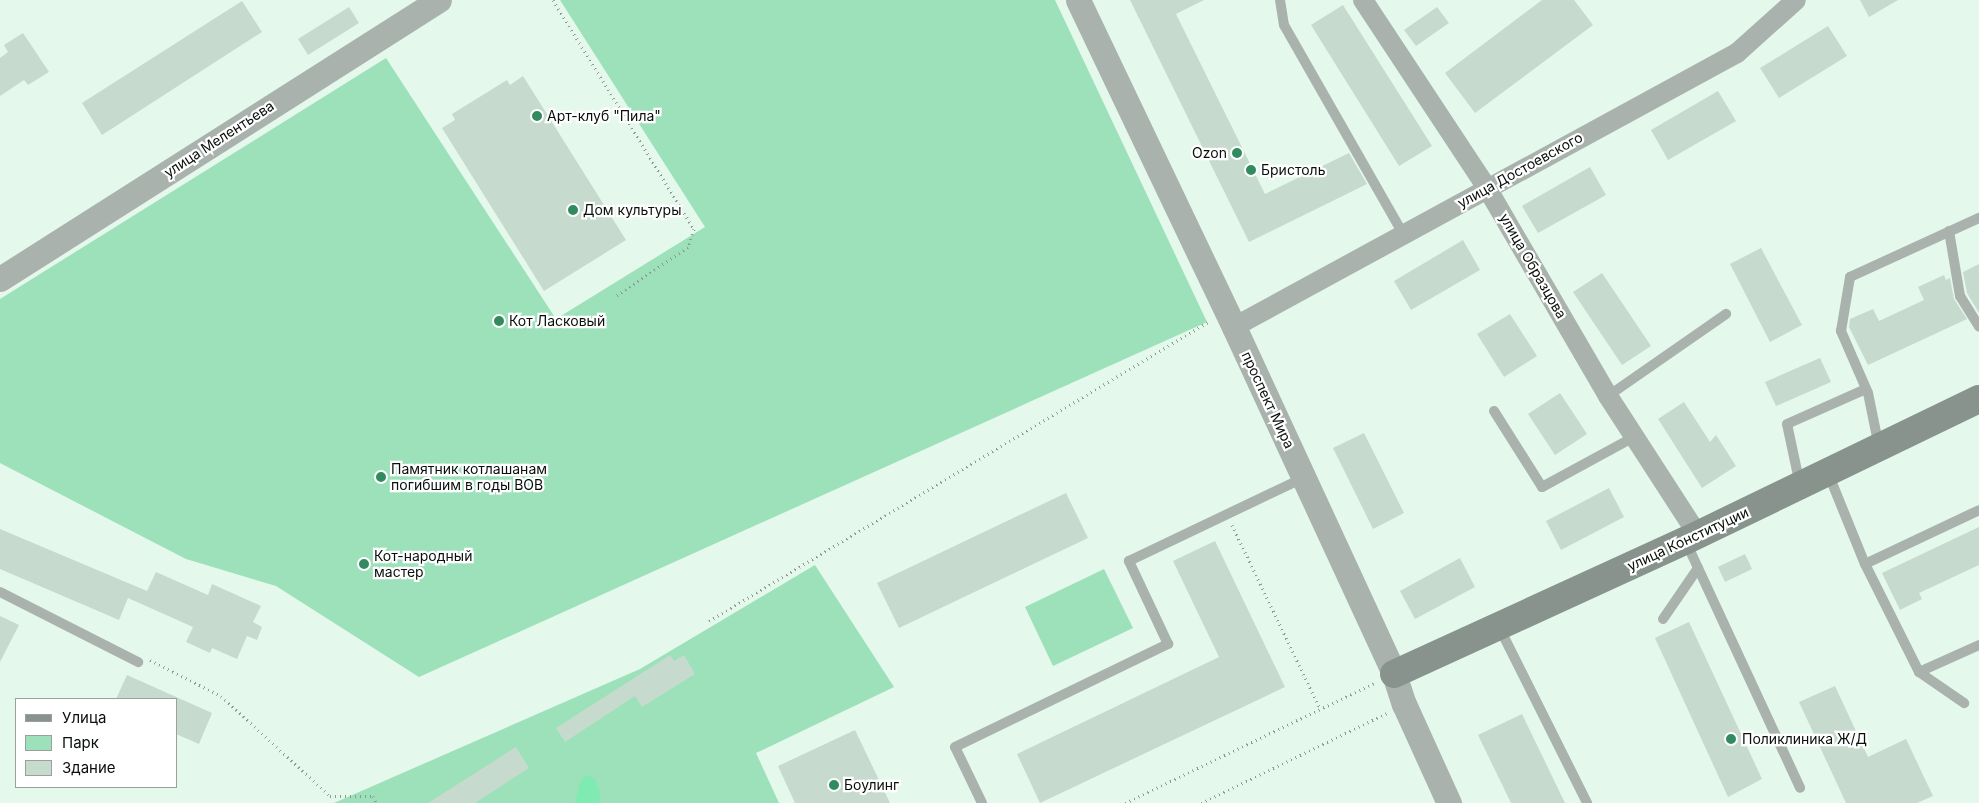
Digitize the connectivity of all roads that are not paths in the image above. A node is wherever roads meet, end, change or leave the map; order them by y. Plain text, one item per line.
1 (1078, 0) edge
2 (1280, 0) edge
3 (1363, 0) edge
4 (1796, 0) edge
5 (428, 3) edge
6 (1487, 188) junction
7 (1979, 218) edge
8 (1949, 231) junction
9 (1404, 235) junction
10 (0, 279) edge
11 (1726, 314) dead end
12 (1230, 319) junction
13 (1979, 326) edge
14 (1866, 388) junction
15 (1608, 396) junction
16 (1979, 399) edge
17 (1494, 411) dead end
18 (1636, 436) junction
19 (1879, 447) junction
20 (1827, 472) junction
21 (1304, 478) junction
22 (1800, 485) junction
23 (1979, 510) edge
24 (1691, 538) junction
25 (1865, 564) junction
26 (1698, 568) junction
27 (0, 592) edge
28 (1663, 619) dead end
29 (1499, 627) junction
30 (1979, 645) edge
31 (140, 659) road end
32 (1919, 672) junction
33 (1394, 674) junction
34 (1964, 703) dead end
35 (1800, 788) dead end
36 (982, 803) edge
37 (1449, 803) edge
38 (1586, 803) edge

1 - 12 street, проспект Мира
2 - 9 lane
3 - 6 street, улица Образцова
4 - 6 street, улица Достоевского
5 - 10 street, улица Мелентьева
6 - 9 street, улица Достоевского
6 - 15 street, улица Образцова
7 - 8 lane
8 - 13 lane
8 - 14 lane
9 - 12 street, улица Достоевского
11 - 15 lane
12 - 21 street, проспект Мира
14 - 19 lane
14 - 22 lane
15 - 18 street, улица Образцова
16 - 19 main road, улица Конституции
17 - 18 lane
18 - 24 street, улица Образцова
19 - 20 main road, улица Конституции
20 - 22 main road, улица Конституции
20 - 25 lane
21 - 33 street, проспект Мира
21 - 36 lane
22 - 24 main road, улица Конституции
23 - 25 lane
24 - 26 lane
24 - 29 main road, улица Конституции
25 - 32 lane
26 - 28 lane
26 - 35 lane
27 - 31 lane
29 - 33 main road, улица Конституции
29 - 38 lane
30 - 32 lane
32 - 34 lane
33 - 37 street, проспект Мира

